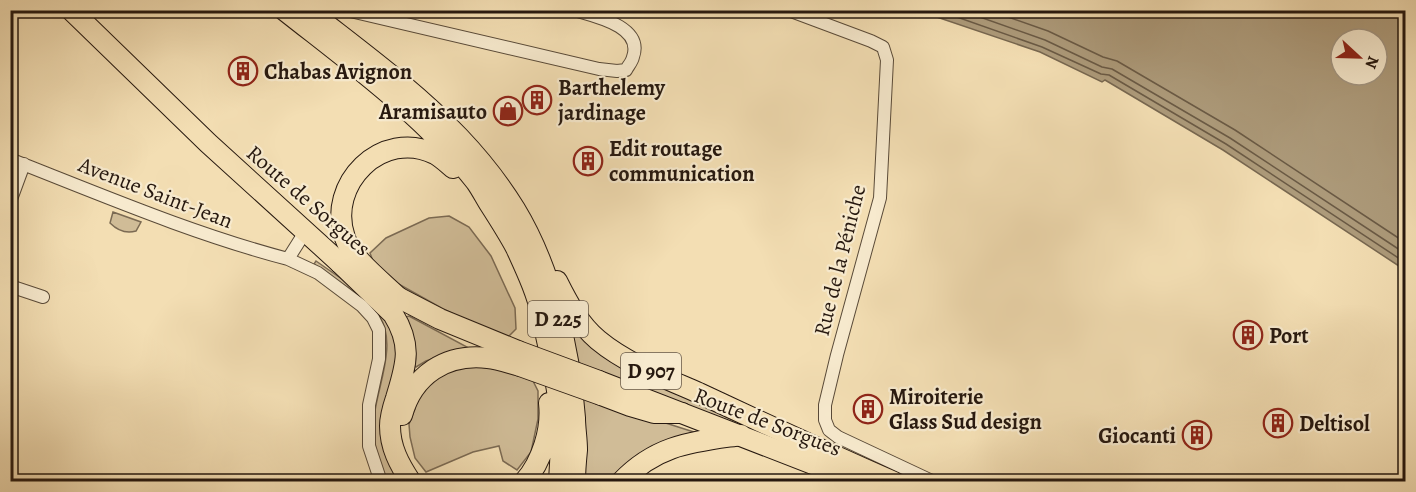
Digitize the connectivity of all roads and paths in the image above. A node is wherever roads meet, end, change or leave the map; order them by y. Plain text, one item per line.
1 (71, 10) edge
2 (284, 10) edge
3 (308, 10) edge
4 (321, 10) edge
5 (346, 10) edge
6 (574, 10) edge
7 (788, 10) edge
8 (400, 81) junction
9 (10, 159) edge
10 (24, 164) junction
11 (488, 172) junction
12 (10, 202) edge
13 (306, 232) junction
14 (288, 260) junction
15 (340, 263) junction
16 (10, 285) edge
17 (43, 297) dead end
18 (400, 299) junction
19 (541, 311) junction
20 (519, 358) junction
21 (741, 435) junction
22 (813, 464) junction
23 (381, 482) edge
24 (411, 482) edge
25 (427, 482) edge
26 (524, 482) edge
27 (559, 482) edge
28 (575, 482) edge
29 (621, 482) edge
30 (832, 482) edge
31 (859, 482) edge
32 (894, 482) edge
33 (934, 482) edge

1 - 13 main road, Route de Sorgues
2 - 19 main road
3 - 8 main road, D 907
4 - 8 main road
5 - 6 street
7 - 33 street, Rue de la Péniche
8 - 11 main road, D 907
9 - 10 street, Avenue Saint-Jean
10 - 12 street
10 - 14 street, Avenue Saint-Jean
11 - 28 main road, D 225
11 - 32 main road, D 907
13 - 14 street
13 - 15 main road, Route de Sorgues
14 - 23 street, Avenue Saint-Jean
15 - 18 main road, Route de Sorgues / D 907
15 - 24 main road
16 - 17 street
18 - 19 main road
18 - 20 main road, Route de Sorgues / D 907
19 - 26 main road
19 - 27 main road, D 225
20 - 21 main road, Route de Sorgues / D 907, bridge
20 - 25 main road, D 907
21 - 22 main road, Route de Sorgues / D 907
21 - 29 main road
22 - 30 street
22 - 31 main road, Route de Sorgues / D 907

